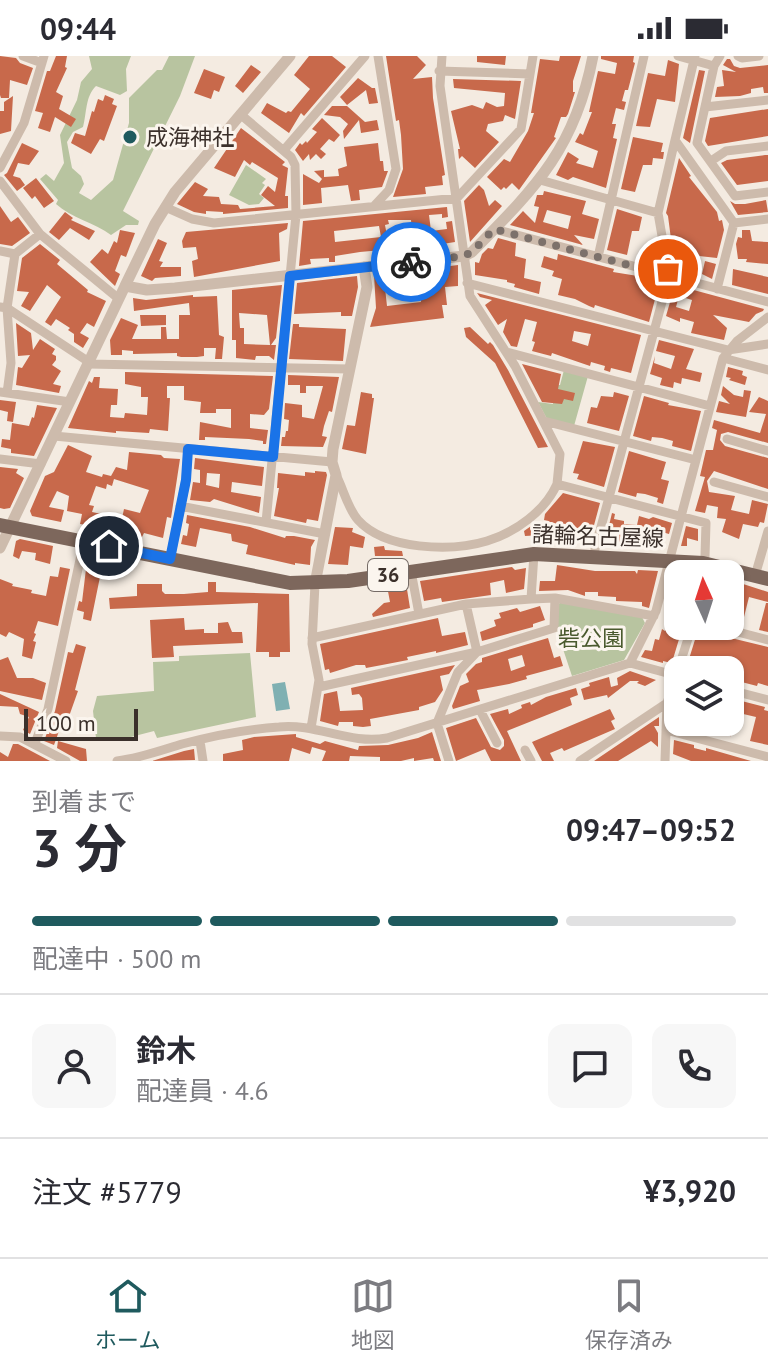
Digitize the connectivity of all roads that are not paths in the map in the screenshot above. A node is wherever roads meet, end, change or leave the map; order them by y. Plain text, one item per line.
1 (23, 56) edge
2 (290, 56) edge
3 (365, 56) edge
4 (378, 56) edge
5 (442, 56) edge
6 (533, 56) edge
7 (593, 56) edge
8 (644, 56) edge
9 (678, 56) edge
10 (720, 56) edge
11 (738, 56) edge
12 (759, 56) edge
13 (694, 58) edge
14 (43, 60) edge
15 (714, 66) junction
16 (439, 71) junction
17 (530, 74) junction
18 (768, 100) edge
19 (705, 107) junction
20 (240, 114) junction
21 (675, 140) junction
22 (768, 146) edge
23 (284, 150) junction
24 (711, 161) junction
25 (0, 168) edge
26 (540, 180) junction
27 (0, 181) edge
28 (768, 192) edge
29 (457, 198) junction
30 (611, 201) junction
31 (374, 206) junction
32 (165, 207) junction
33 (658, 213) junction
34 (296, 215) junction
35 (768, 219) edge
36 (734, 223) junction
37 (494, 229) junction
38 (40, 234) junction
39 (0, 251) edge
40 (15, 254) junction
41 (464, 256) junction
42 (598, 257) junction
43 (364, 267) junction
44 (290, 276) junction
45 (669, 276) junction
46 (467, 283) junction
47 (125, 286) junction
48 (717, 289) junction
49 (119, 299) junction
50 (768, 302) edge
51 (3, 308) edge
52 (768, 317) edge
53 (655, 331) junction
54 (5, 344) edge
55 (768, 344) edge
56 (506, 352) junction
57 (726, 354) junction
58 (89, 363) junction
59 (281, 368) junction
60 (350, 369) junction
61 (768, 370) edge
62 (638, 386) junction
63 (4, 393) edge
64 (70, 402) junction
65 (710, 406) junction
66 (544, 421) junction
67 (54, 436) junction
68 (727, 439) dead end
69 (623, 442) junction
70 (188, 449) junction
71 (768, 451) edge
72 (273, 457) junction
73 (0, 459) edge
74 (696, 460) junction
75 (332, 462) junction
76 (41, 464) junction
77 (336, 475) junction
78 (714, 482) dead end
79 (557, 484) junction
80 (609, 497) junction
81 (768, 497) edge
82 (180, 506) junction
83 (681, 516) junction
84 (6, 522) edge
85 (266, 522) junction
86 (768, 531) edge
87 (325, 534) junction
88 (84, 541) junction
89 (0, 548) edge
90 (595, 549) junction
91 (534, 554) junction
92 (171, 555) junction
93 (670, 557) junction
94 (684, 560) edge
95 (708, 560) edge
96 (744, 570) edge
97 (411, 571) junction
98 (764, 573) edge
99 (316, 579) junction
100 (555, 598) junction
101 (531, 599) junction
102 (466, 604) junction
103 (419, 614) junction
104 (654, 616) junction
105 (744, 634) edge
106 (312, 638) junction
107 (768, 640) edge
108 (477, 652) junction
109 (630, 663) junction
110 (664, 670) edge
111 (319, 687) junction
112 (744, 694) edge
113 (768, 700) edge
114 (664, 705) edge
115 (480, 710) junction
116 (437, 723) junction
117 (311, 728) junction
118 (0, 736) edge
119 (666, 736) edge
120 (689, 736) edge
121 (200, 741) junction
122 (35, 743) junction
123 (497, 743) dead end
124 (525, 750) dead end
125 (768, 757) edge
126 (66, 761) edge
127 (117, 761) edge
128 (203, 761) edge
129 (449, 761) edge
130 (531, 761) edge
131 (580, 761) edge
132 (665, 761) edge

1 - 14 street
2 - 20 street
3 - 23 street
4 - 31 street
5 - 16 street
6 - 17 street
7 - 26 street
8 - 30 street
9 - 13 street
10 - 15 street
11 - 12 street
13 - 15 street
13 - 21 street
14 - 25 street
15 - 19 street
16 - 17 street
16 - 29 street
17 - 29 street
18 - 19 street
19 - 24 street
20 - 23 street
20 - 32 street
21 - 33 street
21 - 36 street
22 - 24 street
23 - 34 street
24 - 28 street
26 - 30 street
26 - 37 street
27 - 38 street
29 - 31 street
29 - 41 street
30 - 33 street
30 - 42 street
31 - 34 street
32 - 34 street
32 - 47 street
33 - 45 street
34 - 44 street
35 - 36 street
36 - 48 street
37 - 41 street
37 - 42 street
38 - 40 street
38 - 49 street
39 - 40 street
40 - 51 street
41 - 43 street
41 - 46 street
42 - 45 street
43 - 44 street
43 - 60 street
44 - 47 street
44 - 59 street
45 - 48 street
45 - 53 street
46 - 53 street
46 - 56 street
47 - 49 street
48 - 50 street
49 - 58 street
51 - 54 street
51 - 58 street
52 - 57 street
53 - 57 street
53 - 62 street
54 - 63 street
55 - 57 street
56 - 62 street
56 - 66 street
57 - 61 street
57 - 65 street
58 - 59 street
58 - 64 street
59 - 60 street
59 - 72 street
60 - 75 street
62 - 65 street
62 - 69 street
63 - 64 street
64 - 67 street
65 - 74 street
66 - 69 street
66 - 79 street
67 - 70 street
67 - 76 street
68 - 71 street
69 - 74 street
69 - 80 street
70 - 72 street
70 - 82 street
72 - 75 street
72 - 85 street
73 - 76 street
74 - 83 street
75 - 77 street
76 - 84 street
77 - 79 street
77 - 87 street
78 - 81 street
79 - 80 street
80 - 83 street
80 - 90 street
82 - 85 street
82 - 92 street
83 - 93 street
83 - 95 street
84 - 88 main road, 諸輪名古屋線 / 36
84 - 89 street
84 - 92 main road, 諸輪名古屋線 / 36
85 - 87 street
86 - 98 street
87 - 99 street
88 - 92 main road, 諸輪名古屋線 / 36
88 - 122 street
90 - 93 main road, 諸輪名古屋線 / 36
90 - 99 main road, 諸輪名古屋線 / 36
91 - 93 main road, 諸輪名古屋線 / 36
91 - 97 main road, 諸輪名古屋線 / 36
91 - 101 street
92 - 99 main road, 諸輪名古屋線 / 36
93 - 94 main road, 諸輪名古屋線 / 36
93 - 104 street
96 - 98 main road, 諸輪名古屋線 / 36
97 - 99 main road, 諸輪名古屋線 / 36
97 - 103 street
99 - 106 street
100 - 101 street
100 - 104 street
100 - 108 street
101 - 102 street
102 - 103 street
102 - 108 street
103 - 106 street
104 - 109 street
105 - 107 street
106 - 111 street
108 - 111 street
108 - 116 street
109 - 110 street
109 - 115 street
111 - 117 street
112 - 113 street
114 - 131 street
115 - 116 street
115 - 123 street
116 - 117 street
116 - 129 street
117 - 121 street
118 - 122 street
119 - 132 street
120 - 125 street
121 - 127 street
121 - 128 street
122 - 126 street
124 - 130 street

